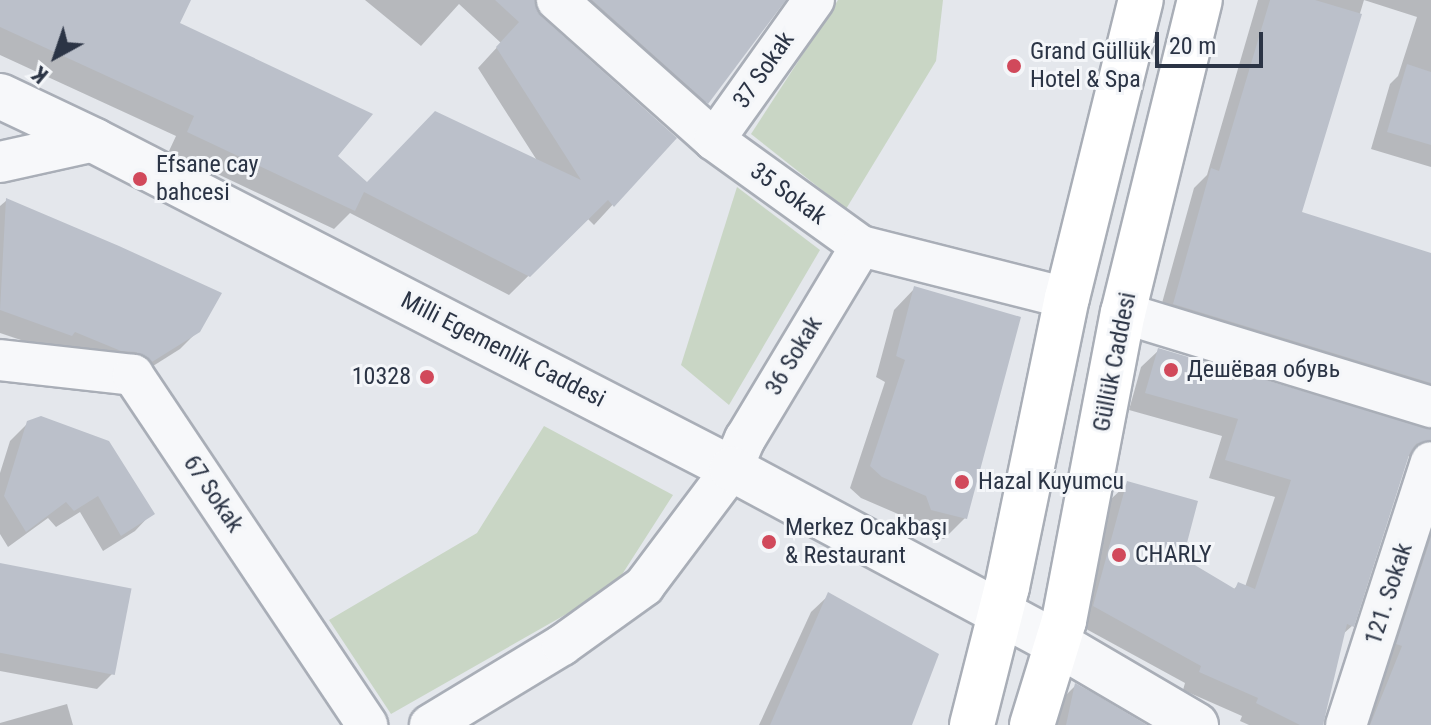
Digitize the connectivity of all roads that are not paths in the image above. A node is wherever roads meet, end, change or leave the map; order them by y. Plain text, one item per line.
1 (557, 0) edge
2 (814, 0) edge
3 (1141, 0) edge
4 (1200, 0) edge
5 (0, 96) edge
6 (714, 140) junction
7 (95, 141) junction
8 (0, 162) edge
9 (861, 246) junction
10 (1067, 298) junction
11 (1123, 313) junction
12 (0, 360) edge
13 (1431, 407) edge
14 (1431, 462) edge
15 (732, 469) junction
16 (1001, 613) junction
17 (1058, 644) junction
18 (367, 725) edge
19 (430, 725) edge
20 (972, 725) edge
21 (1032, 725) edge
22 (1196, 725) edge
23 (1346, 725) edge

1 - 6 street, 35 Sokak
2 - 6 street, 37 Sokak
3 - 10 main road
4 - 11 main road, Güllük Caddesi
5 - 7 street, Milli Egemenlik Caddesi
6 - 9 street, 35 Sokak
7 - 8 street
7 - 15 street, Milli Egemenlik Caddesi
9 - 10 street, 35 Sokak
9 - 15 street, 36 Sokak
10 - 16 main road
11 - 13 street
11 - 17 main road, Güllük Caddesi
12 - 18 street, 67 Sokak
14 - 23 street, 121. Sokak
15 - 16 street, Milli Egemenlik Caddesi
15 - 19 street, 36 Sokak
16 - 17 street, Milli Egemenlik Caddesi
16 - 20 main road
17 - 21 main road, Güllük Caddesi
17 - 22 street, Milli Egemenlik Caddesi

